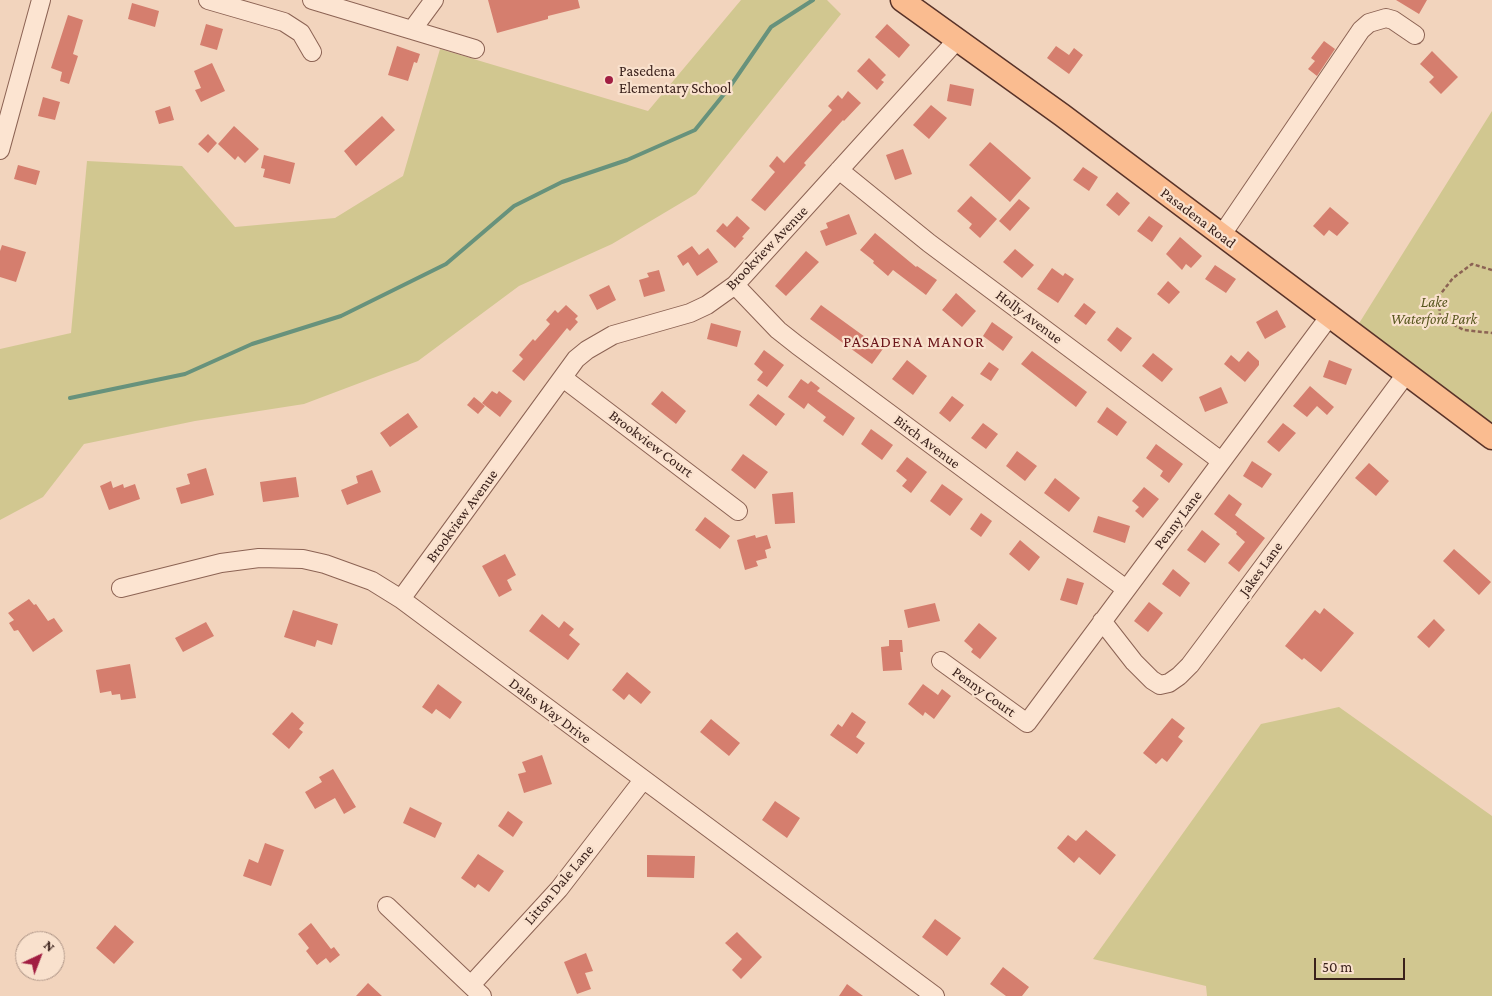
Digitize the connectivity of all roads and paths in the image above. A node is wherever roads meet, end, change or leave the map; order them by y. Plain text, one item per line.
1 (40, 0) edge
2 (208, 0) edge
3 (312, 0) edge
4 (434, 0) edge
5 (902, 0) edge
6 (333, 3) edge
7 (412, 30) junction
8 (1415, 35) dead end
9 (957, 40) junction
10 (475, 49) dead end
11 (312, 52) dead end
12 (0, 150) edge
13 (839, 170) junction
14 (1221, 236) junction
15 (1492, 270) edge
16 (735, 286) junction
17 (1329, 317) junction
18 (1492, 334) edge
19 (1406, 374) junction
20 (563, 378) junction
21 (1492, 438) edge
22 (1221, 461) junction
23 (738, 511) dead end
24 (121, 588) dead end
25 (1126, 589) junction
26 (401, 599) junction
27 (1102, 621) junction
28 (941, 661) dead end
29 (1027, 723) joint
30 (643, 780) junction
31 (387, 906) dead end
32 (476, 991) edge
33 (935, 996) edge

1 - 12 street
2 - 11 street
3 - 6 street
4 - 7 street
5 - 9 main road, Pasadena Road
6 - 7 street
7 - 10 street
8 - 14 street
9 - 13 street, Brookview Avenue
9 - 14 main road, Pasadena Road
13 - 16 street, Brookview Avenue
13 - 22 street, Holly Avenue
14 - 17 main road, Pasadena Road
15 - 18 path
16 - 20 street, Brookview Avenue
16 - 25 street, Birch Avenue
17 - 19 main road, Pasadena Road
17 - 22 street, Penny Lane
19 - 21 main road, Pasadena Road
19 - 27 street, Jakes Lane
20 - 23 street, Brookview Court
20 - 26 street, Brookview Avenue
22 - 25 street, Penny Lane
24 - 26 street, Dales Way Drive
25 - 27 street, Penny Lane
26 - 30 street, Dales Way Drive
27 - 29 street, Penny Lane
28 - 29 street, Penny Court
30 - 32 street, Litton Dale Lane
30 - 33 street, Dales Way Drive
31 - 32 street, Litton Dale Lane

